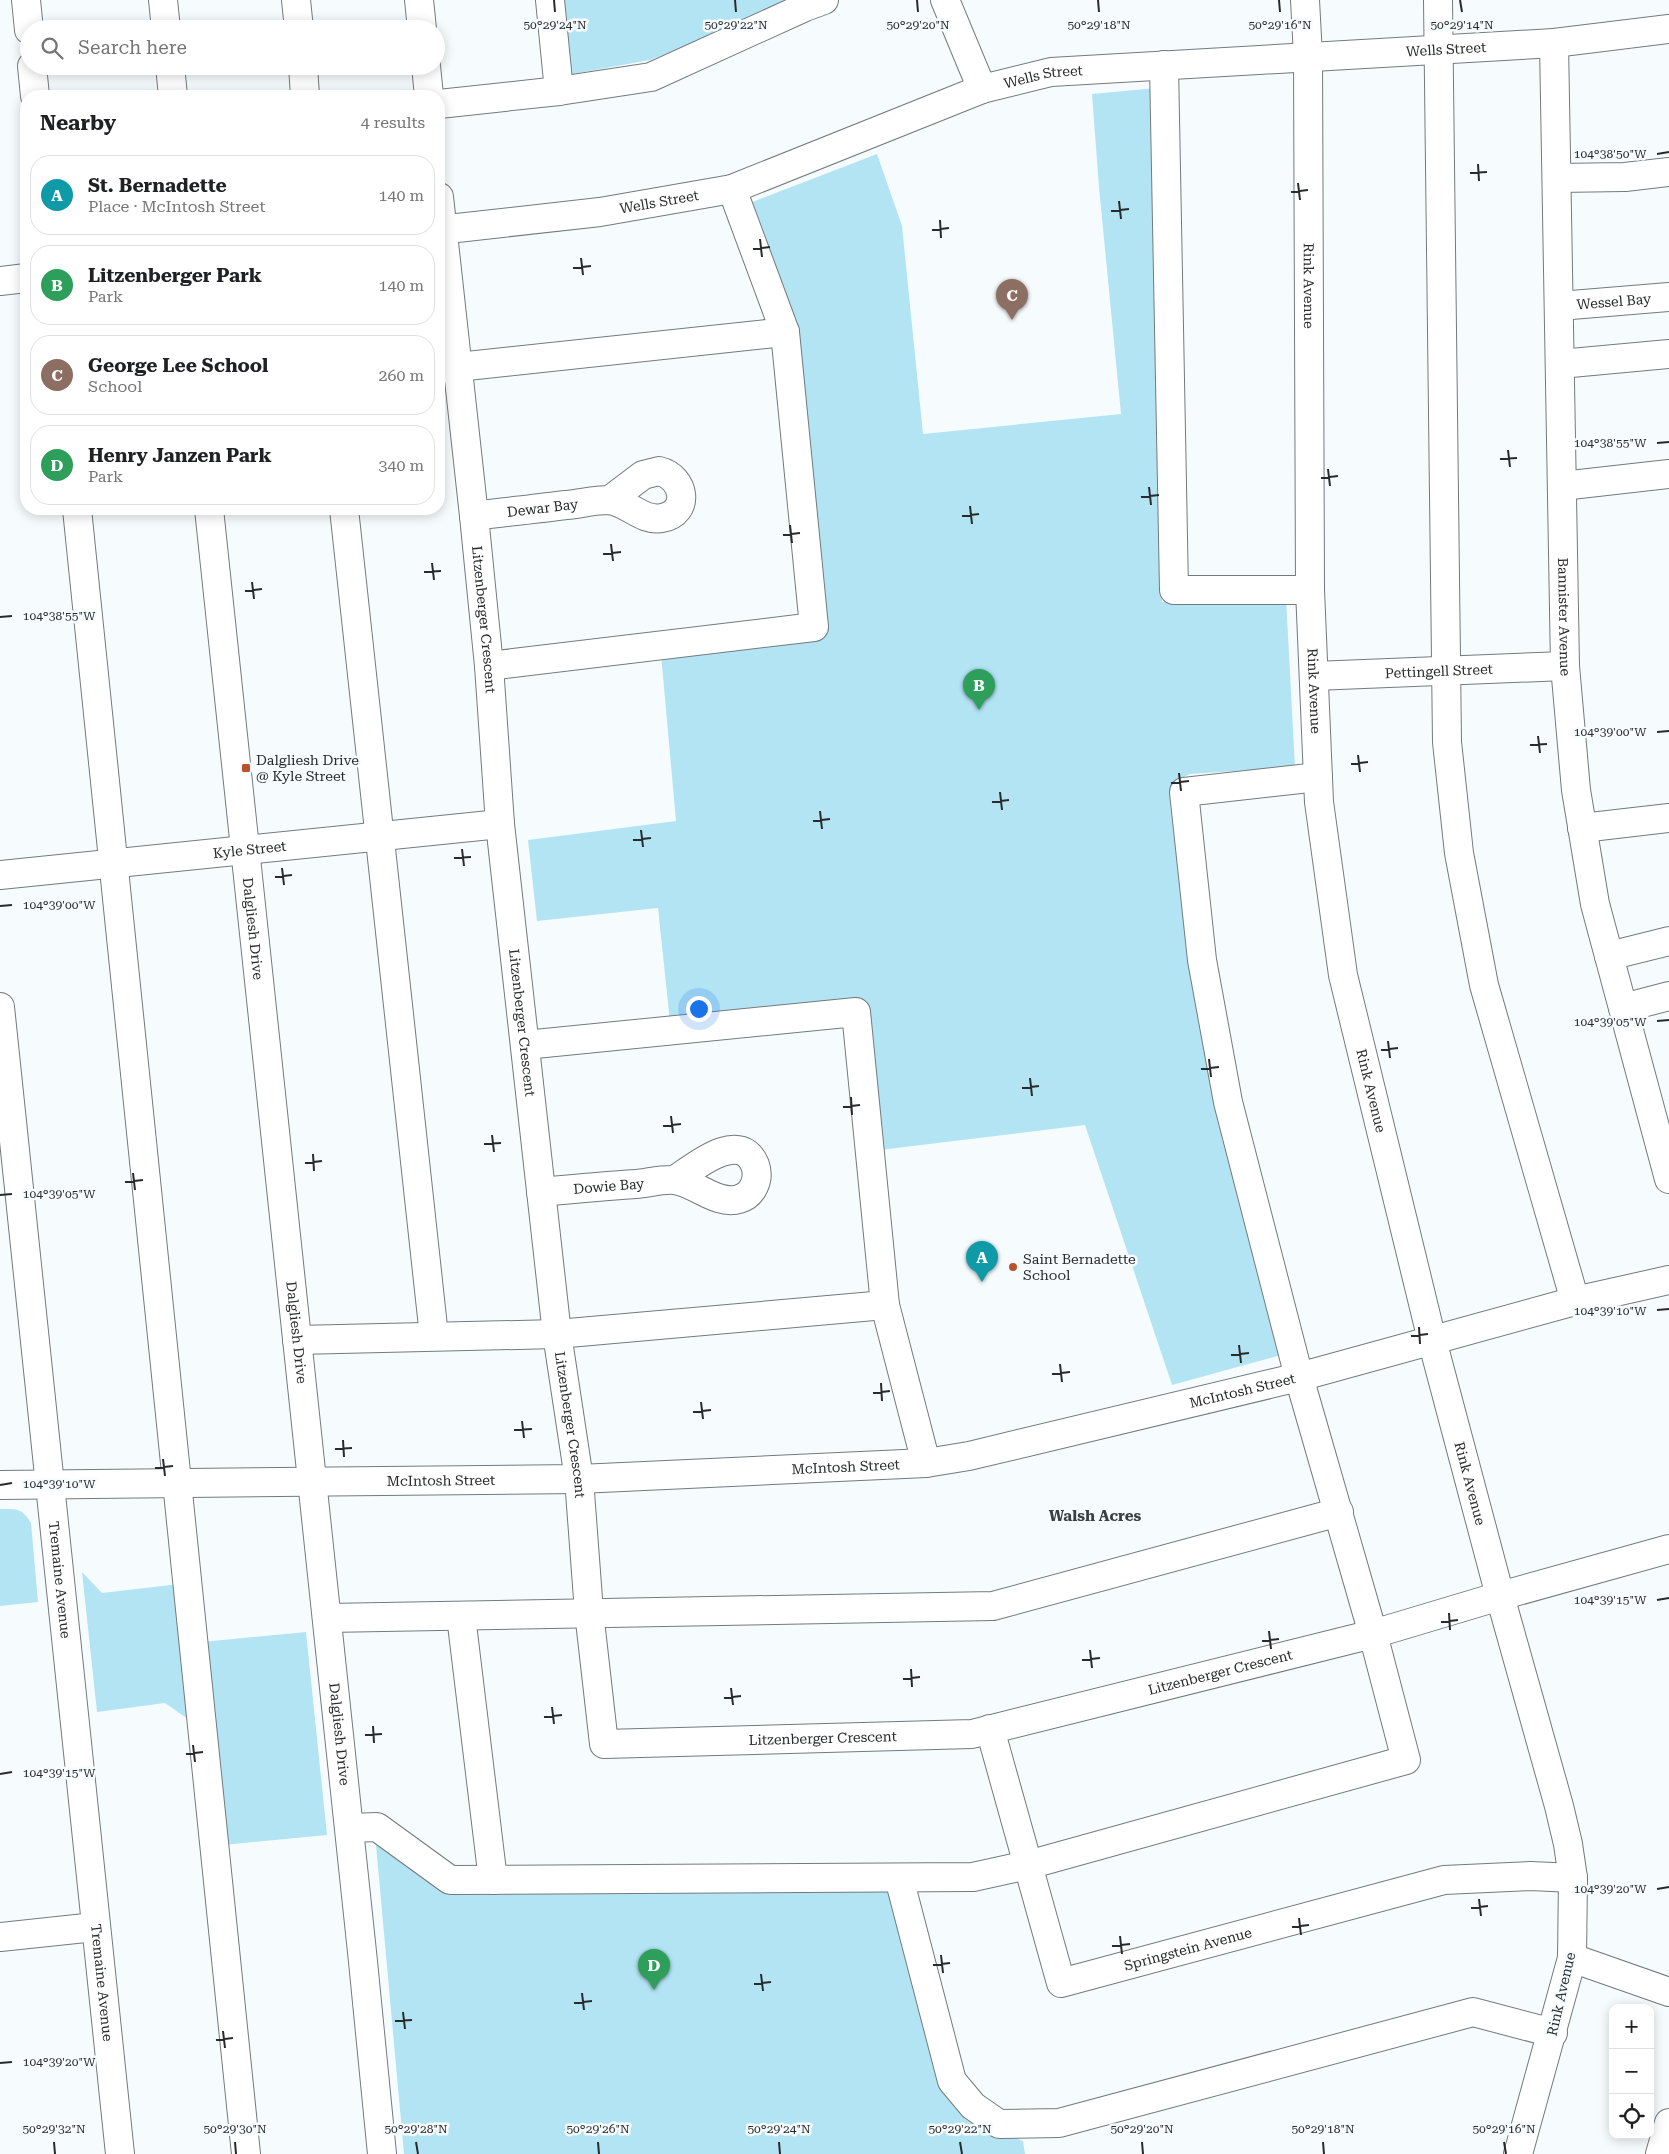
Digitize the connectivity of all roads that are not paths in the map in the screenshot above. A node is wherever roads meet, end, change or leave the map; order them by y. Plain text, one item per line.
1 (26, 0) edge
2 (163, 0) edge
3 (296, 0) edge
4 (419, 0) edge
5 (550, 0) edge
6 (945, 0) edge
7 (1305, 0) edge
8 (1438, 0) edge
9 (810, 2) edge
10 (28, 20) edge
11 (165, 20) edge
12 (298, 20) edge
13 (421, 20) edge
14 (1669, 30) edge
15 (1554, 43) junction
16 (1437, 49) junction
17 (1308, 56) junction
18 (1164, 65) junction
19 (33, 75) edge
20 (171, 75) edge
21 (304, 75) edge
22 (427, 75) edge
23 (982, 89) junction
24 (34, 90) edge
25 (172, 90) edge
26 (305, 90) edge
27 (428, 90) edge
28 (559, 91) junction
29 (445, 103) edge
30 (1669, 172) edge
31 (1557, 178) junction
32 (732, 189) junction
33 (445, 229) edge
34 (20, 278) edge
35 (0, 280) edge
36 (1669, 298) edge
37 (1559, 306) junction
38 (445, 316) edge
39 (785, 332) junction
40 (1669, 354) edge
41 (1560, 364) junction
42 (448, 368) edge
43 (1669, 474) edge
44 (1562, 486) junction
45 (610, 500) dead end
46 (78, 515) edge
47 (210, 515) edge
48 (345, 515) edge
49 (474, 516) junction
50 (1310, 590) junction
51 (489, 666) junction
52 (1565, 666) junction
53 (1445, 671) junction
54 (1314, 676) junction
55 (1318, 777) junction
56 (1669, 818) edge
57 (500, 824) junction
58 (1582, 828) junction
59 (379, 836) junction
60 (244, 850) junction
61 (114, 863) junction
62 (0, 875) edge
63 (1669, 941) edge
64 (1609, 956) junction
65 (1669, 996) edge
66 (0, 1007) edge
67 (1622, 1008) junction
68 (525, 1045) junction
69 (3, 1067) edge
70 (1661, 1122) edge
71 (675, 1180) dead end
72 (1669, 1180) edge
73 (541, 1192) junction
74 (1669, 1280) edge
75 (1575, 1301) junction
76 (885, 1305) junction
77 (557, 1334) junction
78 (434, 1336) junction
79 (297, 1340) junction
80 (1432, 1340) junction
81 (1299, 1377) junction
82 (926, 1463) junction
83 (579, 1479) junction
84 (177, 1482) junction
85 (312, 1483) junction
86 (49, 1484) junction
87 (0, 1485) edge
88 (1339, 1512) junction
89 (1669, 1549) edge
90 (1500, 1596) junction
91 (589, 1612) junction
92 (461, 1616) junction
93 (328, 1618) junction
94 (1374, 1634) junction
95 (990, 1729) junction
96 (351, 1828) junction
97 (1028, 1864) junction
98 (899, 1878) junction
99 (1573, 1878) junction
100 (493, 1880) junction
101 (95, 1927) junction
102 (0, 1937) edge
103 (1572, 1958) junction
104 (1669, 1992) edge
105 (1553, 2033) junction
106 (1669, 2124) edge
107 (120, 2154) edge
108 (246, 2154) edge
109 (382, 2154) edge
110 (1518, 2154) edge
111 (1660, 2154) edge

1 - 10 street
2 - 11 street
3 - 12 street
4 - 13 street
5 - 28 street
6 - 23 street
7 - 17 street, Rink Avenue
8 - 16 street
9 - 28 street
14 - 15 street, Wells Street
15 - 16 street, Wells Street
15 - 31 street, Bannister Avenue
16 - 17 street, Wells Street
16 - 53 street
17 - 18 street, Wells Street
17 - 50 street, Rink Avenue
18 - 23 street, Wells Street
18 - 50 street
19 - 24 street
20 - 25 street
21 - 26 street
22 - 27 street
23 - 32 street, Wells Street
28 - 29 street
30 - 31 street
31 - 37 street, Bannister Avenue
32 - 33 street, Wells Street
32 - 39 street
34 - 35 street
36 - 37 street, Wessel Bay
37 - 41 street, Bannister Avenue
38 - 42 street, Litzenberger Crescent
39 - 42 street
39 - 51 street
40 - 41 street
41 - 44 street, Bannister Avenue
42 - 49 street, Litzenberger Crescent
43 - 44 street
44 - 52 street, Bannister Avenue
45 - 49 street, Dewar Bay
46 - 61 street
47 - 60 street, Dalgliesh Drive
48 - 59 street
49 - 51 street, Litzenberger Crescent
50 - 54 street, Rink Avenue
51 - 57 street, Litzenberger Crescent
52 - 53 street, Pettingell Street
52 - 58 street, Bannister Avenue
53 - 54 street, Pettingell Street
53 - 75 street
54 - 55 street, Rink Avenue
55 - 80 street, Rink Avenue
55 - 81 street
56 - 58 street
57 - 59 street, Kyle Street
57 - 68 street, Litzenberger Crescent
58 - 64 street, Bannister Avenue
59 - 60 street, Kyle Street
59 - 78 street
60 - 61 street, Kyle Street
60 - 79 street, Dalgliesh Drive
61 - 62 street, Kyle Street
61 - 84 street
63 - 64 street
64 - 67 street, Bannister Avenue
65 - 67 street
66 - 69 street, Tremaine Avenue
67 - 70 street, Bannister Avenue
68 - 73 street, Litzenberger Crescent
68 - 76 street
69 - 86 street, Tremaine Avenue
70 - 72 street, Bannister Avenue
71 - 73 street, Dowie Bay
73 - 77 street, Litzenberger Crescent
74 - 75 street, McIntosh Street
75 - 80 street, McIntosh Street
76 - 77 street
76 - 82 street
77 - 78 street
77 - 83 street, Litzenberger Crescent
78 - 79 street
79 - 85 street, Dalgliesh Drive
80 - 81 street, McIntosh Street
80 - 90 street, Rink Avenue
81 - 82 street, McIntosh Street
81 - 88 street
82 - 83 street, McIntosh Street
83 - 85 street, McIntosh Street
83 - 91 street, Litzenberger Crescent
84 - 85 street, McIntosh Street
84 - 86 street, McIntosh Street
84 - 108 street
85 - 93 street, Dalgliesh Drive
86 - 87 street, McIntosh Street
86 - 101 street, Tremaine Avenue
88 - 91 street
88 - 94 street
89 - 90 street, Litzenberger Crescent
90 - 94 street, Litzenberger Crescent
90 - 99 street, Rink Avenue
91 - 92 street
91 - 95 street, Litzenberger Crescent
92 - 93 street
92 - 100 street
93 - 96 street, Dalgliesh Drive
94 - 95 street, Litzenberger Crescent
94 - 97 street
95 - 97 street, Springstein Avenue
96 - 100 street
96 - 109 street, Dalgliesh Drive
97 - 98 street
97 - 99 street, Springstein Avenue
98 - 100 street
98 - 105 street
99 - 103 street, Rink Avenue
101 - 102 street
101 - 107 street, Tremaine Avenue
103 - 104 street
103 - 105 street, Rink Avenue
105 - 110 street, Rink Avenue
106 - 111 street

